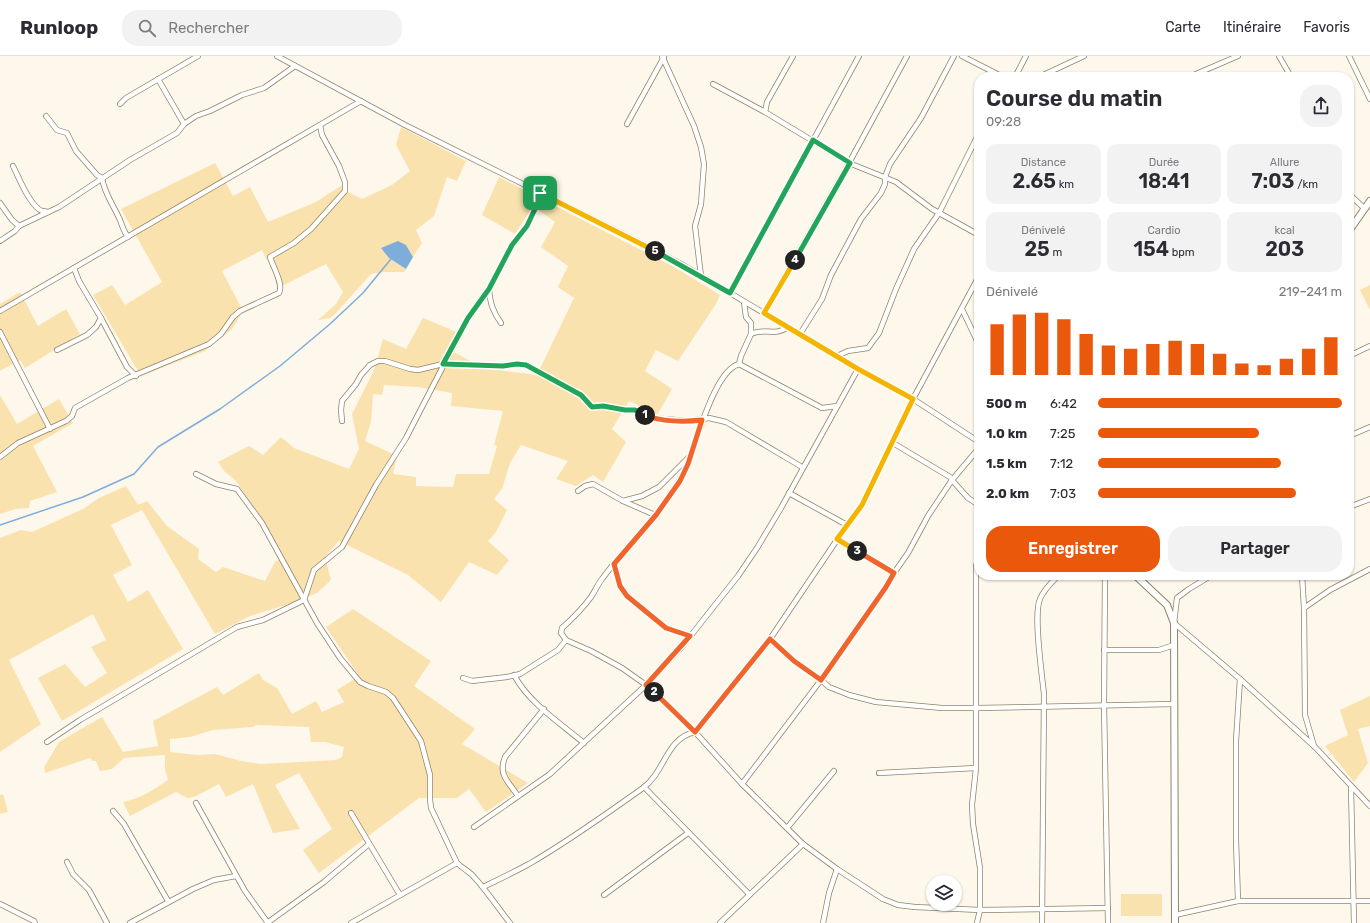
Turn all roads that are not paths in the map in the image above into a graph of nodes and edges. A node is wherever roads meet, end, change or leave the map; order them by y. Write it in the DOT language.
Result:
graph roads {
  1 [pos="198,56"];
  2 [pos="277,56"];
  3 [pos="793,56"];
  4 [pos="859,56"];
  5 [pos="907,56"];
  6 [pos="954,56"];
  7 [pos="962,56"];
  8 [pos="1026,56"];
  9 [pos="1084,56"];
  10 [pos="1238,56"];
  11 [pos="1279,56"];
  12 [pos="1349,56"];
  13 [pos="663,57"];
  14 [pos="295,66"];
  15 [pos="993,72"];
  16 [pos="1018,72"];
  17 [pos="1049,72"];
  18 [pos="1201,72"];
  19 [pos="1288,72"];
  20 [pos="158,79"];
  21 [pos="713,84"];
  22 [pos="1370,99"];
  23 [pos="361,101"];
  24 [pos="120,104"];
  25 [pos="765,112"];
  26 [pos="46,116"];
  27 [pos="184,124"];
  28 [pos="627,124"];
  29 [pos="320,125"];
  30 [pos="813,140"];
  31 [pos="974,143"];
  32 [pos="850,163"];
  33 [pos="13,166"];
  34 [pos="885,177"];
  35 [pos="102,178"];
  36 [pos="540,193"];
  37 [pos="1354,199"];
  38 [pos="1370,201"];
  39 [pos="0,203"];
  40 [pos="1365,209"];
  41 [pos="50,212"];
  42 [pos="939,213"];
  43 [pos="1354,223"];
  44 [pos="19,226"];
  45 [pos="974,232"];
  46 [pos="128,237"];
  47 [pos="0,241"];
  48 [pos="74,268"];
  49 [pos="702,276"];
  50 [pos="974,286"];
  51 [pos="489,289"];
  52 [pos="730,293"];
  53 [pos="744,302"];
  54 [pos="962,309"];
  55 [pos="0,311"];
  56 [pos="764,313"];
  57 [pos="101,318"];
  58 [pos="501,323"];
  59 [pos="788,327"];
  60 [pos="0,332"];
  61 [pos="751,334"];
  62 [pos="800,334"];
  63 [pos="974,334"];
  64 [pos="1370,346"];
  65 [pos="57,350"];
  66 [pos="1354,354"];
  67 [pos="837,356"];
  68 [pos="443,364"];
  69 [pos="739,364"];
  70 [pos="858,369"];
  71 [pos="136,376"];
  72 [pos="913,399"];
  73 [pos="837,406"];
  74 [pos="702,420"];
  75 [pos="342,421"];
  76 [pos="1370,427"];
  77 [pos="50,428"];
  78 [pos="1354,434"];
  79 [pos="974,439"];
  80 [pos="893,443"];
  81 [pos="974,454"];
  82 [pos="690,456"];
  83 [pos="0,457"];
  84 [pos="802,467"];
  85 [pos="196,474"];
  86 [pos="952,480"];
  87 [pos="578,491"];
  88 [pos="789,492"];
  89 [pos="1370,499"];
  90 [pos="623,501"];
  91 [pos="974,502"];
  92 [pos="1354,505"];
  93 [pos="656,515"];
  94 [pos="847,525"];
  95 [pos="837,539"];
  96 [pos="614,564"];
  97 [pos="1370,569"];
  98 [pos="894,573"];
  99 [pos="1354,577"];
  100 [pos="976,580"];
  101 [pos="1054,580"];
  102 [pos="1105,580"];
  103 [pos="1140,580"];
  104 [pos="1204,580"];
  105 [pos="1302,580"];
  106 [pos="1349,580"];
  107 [pos="304,600"];
  108 [pos="1304,608"];
  109 [pos="1174,622"];
  110 [pos="690,636"];
  111 [pos="770,639"];
  112 [pos="566,640"];
  113 [pos="1174,645"];
  114 [pos="1104,650"];
  115 [pos="514,675"];
  116 [pos="463,678"];
  117 [pos="1240,679"];
  118 [pos="821,680"];
  119 [pos="646,685"];
  120 [pos="1174,704"];
  121 [pos="1104,705"];
  122 [pos="1044,706"];
  123 [pos="976,708"];
  124 [pos="544,710"];
  125 [pos="695,732"];
  126 [pos="47,742"];
  127 [pos="584,743"];
  128 [pos="1315,747"];
  129 [pos="976,768"];
  130 [pos="834,770"];
  131 [pos="879,773"];
  132 [pos="742,784"];
  133 [pos="644,787"];
  134 [pos="1351,788"];
  135 [pos="518,796"];
  136 [pos="196,803"];
  137 [pos="1370,806"];
  138 [pos="113,811"];
  139 [pos="351,813"];
  140 [pos="474,827"];
  141 [pos="787,828"];
  142 [pos="688,833"];
  143 [pos="369,844"];
  144 [pos="803,844"];
  145 [pos="67,862"];
  146 [pos="457,862"];
  147 [pos="837,869"];
  148 [pos="236,876"];
  149 [pos="483,887"];
  150 [pos="749,894"];
  151 [pos="400,895"];
  152 [pos="604,895"];
  153 [pos="1353,900"];
  154 [pos="168,901"];
  155 [pos="1370,901"];
  156 [pos="1238,902"];
  157 [pos="0,904"];
  158 [pos="1108,908"];
  159 [pos="1042,909"];
  160 [pos="980,910"];
  161 [pos="1175,915"];
  162 [pos="824,922"];
  163 [pos="35,923"];
  164 [pos="107,923"];
  165 [pos="130,923"];
  166 [pos="267,923"];
  167 [pos="350,923"];
  168 [pos="510,923"];
  169 [pos="720,923"];
  170 [pos="977,923"];
  171 [pos="1042,923"];
  172 [pos="1108,923"];
  173 [pos="1175,923"];
  174 [pos="1354,923"];
  1 -- 20 [label="street"];
  2 -- 14 [label="street"];
  3 -- 25 [label="street"];
  4 -- 30 [label="street"];
  5 -- 32 [label="street"];
  6 -- 34 [label="street"];
  7 -- 15 [label="street"];
  8 -- 16 [label="street"];
  9 -- 17 [label="street"];
  10 -- 18 [label="street"];
  11 -- 19 [label="street"];
  12 -- 22 [label="street"];
  13 -- 28 [label="street"];
  13 -- 49 [label="street"];
  14 -- 23 [label="street"];
  14 -- 27 [label="street"];
  20 -- 24 [label="street"];
  20 -- 27 [label="street"];
  21 -- 25 [label="street"];
  23 -- 29 [label="street"];
  23 -- 36 [label="street"];
  25 -- 30 [label="street"];
  26 -- 35 [label="street"];
  27 -- 35 [label="street"];
  29 -- 46 [label="street"];
  29 -- 71 [label="street"];
  30 -- 32 [label="street"];
  30 -- 52 [label="street"];
  31 -- 42 [label="street"];
  32 -- 34 [label="street"];
  32 -- 56 [label="street"];
  33 -- 41 [label="street"];
  34 -- 42 [label="street"];
  34 -- 62 [label="street"];
  35 -- 41 [label="street"];
  35 -- 46 [label="street"];
  36 -- 49 [label="street"];
  36 -- 51 [label="street"];
  37 -- 40 [label="street"];
  38 -- 40 [label="street"];
  39 -- 44 [label="street"];
  40 -- 43 [label="street"];
  41 -- 44 [label="street"];
  42 -- 45 [label="street"];
  42 -- 67 [label="street"];
  44 -- 47 [label="street"];
  46 -- 48 [label="street"];
  48 -- 55 [label="street"];
  48 -- 57 [label="street"];
  49 -- 52 [label="street"];
  50 -- 54 [label="street"];
  51 -- 58 [label="street"];
  51 -- 68 [label="street"];
  52 -- 53 [label="street"];
  53 -- 56 [label="street"];
  53 -- 61 [label="street"];
  54 -- 63 [label="street"];
  54 -- 72 [label="street"];
  56 -- 59 [label="street"];
  57 -- 65 [label="street"];
  57 -- 71 [label="street"];
  59 -- 61 [label="street"];
  59 -- 62 [label="street"];
  60 -- 77 [label="street"];
  61 -- 69 [label="street"];
  62 -- 67 [label="street"];
  64 -- 66 [label="street"];
  67 -- 70 [label="street"];
  68 -- 74 [label="street"];
  68 -- 75 [label="street"];
  68 -- 107 [label="street"];
  69 -- 73 [label="street"];
  69 -- 74 [label="street"];
  70 -- 72 [label="street"];
  70 -- 73 [label="street"];
  71 -- 77 [label="street"];
  72 -- 79 [label="street"];
  72 -- 80 [label="street"];
  73 -- 84 [label="street"];
  74 -- 82 [label="street"];
  74 -- 84 [label="street"];
  76 -- 78 [label="street"];
  77 -- 83 [label="street"];
  80 -- 86 [label="street"];
  80 -- 94 [label="street"];
  81 -- 86 [label="street"];
  82 -- 90 [label="street"];
  82 -- 93 [label="street"];
  84 -- 88 [label="street"];
  85 -- 107 [label="street"];
  86 -- 91 [label="street"];
  86 -- 98 [label="street"];
  87 -- 90 [label="street"];
  88 -- 94 [label="street"];
  88 -- 110 [label="street"];
  89 -- 92 [label="street"];
  90 -- 93 [label="street"];
  93 -- 96 [label="street"];
  94 -- 95 [label="street"];
  95 -- 98 [label="street"];
  95 -- 111 [label="street"];
  96 -- 110 [label="street"];
  96 -- 112 [label="street"];
  97 -- 99 [label="street"];
  98 -- 118 [label="street"];
  100 -- 123 [label="street"];
  101 -- 122 [label="street"];
  102 -- 114 [label="street"];
  103 -- 109 [label="street"];
  104 -- 109 [label="street"];
  105 -- 108 [label="street"];
  106 -- 108 [label="street"];
  107 -- 126 [label="street"];
  107 -- 146 [label="street"];
  108 -- 128 [label="street"];
  109 -- 113 [label="street"];
  109 -- 117 [label="street"];
  110 -- 119 [label="street"];
  111 -- 118 [label="street"];
  111 -- 125 [label="street"];
  112 -- 115 [label="street"];
  112 -- 119 [label="street"];
  113 -- 114 [label="street"];
  113 -- 120 [label="street"];
  114 -- 121 [label="street"];
  115 -- 116 [label="street"];
  115 -- 124 [label="street"];
  117 -- 128 [label="street"];
  117 -- 156 [label="street"];
  118 -- 123 [label="street"];
  118 -- 132 [label="street"];
  119 -- 125 [label="street"];
  119 -- 127 [label="street"];
  120 -- 121 [label="street"];
  120 -- 161 [label="street"];
  121 -- 122 [label="street"];
  121 -- 158 [label="street"];
  122 -- 123 [label="street"];
  122 -- 159 [label="street"];
  123 -- 129 [label="street"];
  124 -- 127 [label="street"];
  124 -- 135 [label="street"];
  125 -- 132 [label="street"];
  125 -- 133 [label="street"];
  127 -- 135 [label="street"];
  128 -- 134 [label="street"];
  129 -- 131 [label="street"];
  129 -- 160 [label="street"];
  130 -- 141 [label="street"];
  132 -- 141 [label="street"];
  133 -- 142 [label="street"];
  133 -- 149 [label="street"];
  134 -- 137 [label="street"];
  134 -- 153 [label="street"];
  135 -- 140 [label="street"];
  136 -- 148 [label="street"];
  138 -- 154 [label="street"];
  139 -- 143 [label="street"];
  141 -- 144 [label="street"];
  142 -- 150 [label="street"];
  142 -- 152 [label="street"];
  143 -- 151 [label="street"];
  143 -- 166 [label="street"];
  144 -- 147 [label="street"];
  144 -- 150 [label="street"];
  145 -- 164 [label="street"];
  146 -- 149 [label="street"];
  146 -- 151 [label="street"];
  147 -- 160 [label="street"];
  147 -- 162 [label="street"];
  148 -- 154 [label="street"];
  148 -- 166 [label="street"];
  149 -- 168 [label="street"];
  150 -- 169 [label="street"];
  151 -- 167 [label="street"];
  153 -- 155 [label="street"];
  153 -- 156 [label="street"];
  153 -- 174 [label="street"];
  154 -- 165 [label="street"];
  156 -- 161 [label="street"];
  157 -- 163 [label="street"];
  158 -- 159 [label="street"];
  158 -- 172 [label="street"];
  159 -- 160 [label="street"];
  159 -- 171 [label="street"];
  160 -- 170 [label="street"];
  161 -- 173 [label="street"];
}
